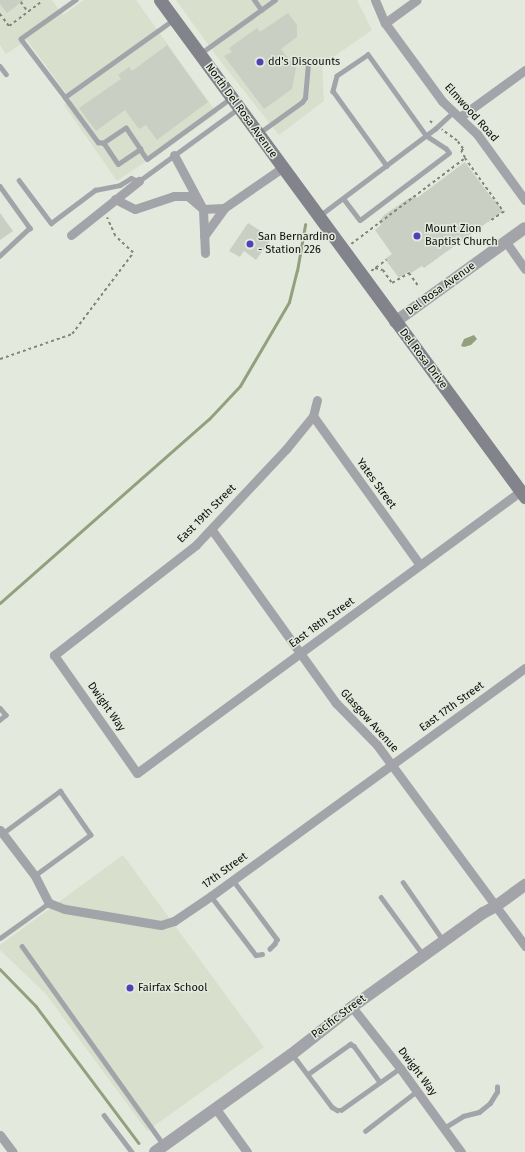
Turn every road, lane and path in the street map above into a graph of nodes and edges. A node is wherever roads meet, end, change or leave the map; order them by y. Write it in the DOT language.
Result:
graph roads {
  1 [pos="76,0"];
  2 [pos="160,0"];
  3 [pos="254,0"];
  4 [pos="275,0"];
  5 [pos="375,0"];
  6 [pos="418,0"];
  7 [pos="21,2"];
  8 [pos="40,3"];
  9 [pos="261,10"];
  10 [pos="28,12"];
  11 [pos="0,14"];
  12 [pos="174,20"];
  13 [pos="385,23"];
  14 [pos="199,54"];
  15 [pos="308,64"];
  16 [pos="0,66"];
  17 [pos="525,70"];
  18 [pos="6,74"];
  19 [pos="65,97"];
  20 [pos="235,103"];
  21 [pos="457,115"];
  22 [pos="257,134"];
  23 [pos="426,136"];
  24 [pos="104,143"];
  25 [pos="140,149"];
  26 [pos="174,155"];
  27 [pos="465,158"];
  28 [pos="387,166"];
  29 [pos="282,168"];
  30 [pos="19,180"];
  31 [pos="139,181"];
  32 [pos="0,186"];
  33 [pos="115,199"];
  34 [pos="344,199"];
  35 [pos="525,200"];
  36 [pos="224,208"];
  37 [pos="103,209"];
  38 [pos="204,209"];
  39 [pos="320,220"];
  40 [pos="489,222"];
  41 [pos="525,228"];
  42 [pos="71,235"];
  43 [pos="204,236"];
  44 [pos="506,242"];
  45 [pos="205,253"];
  46 [pos="0,256"];
  47 [pos="386,260"];
  48 [pos="375,268"];
  49 [pos="525,269"];
  50 [pos="371,271"];
  51 [pos="419,287"];
  52 [pos="396,322"];
  53 [pos="0,359"];
  54 [pos="317,400"];
  55 [pos="313,416"];
  56 [pos="523,494"];
  57 [pos="212,530"];
  58 [pos="420,566"];
  59 [pos="54,654"];
  60 [pos="300,654"];
  61 [pos="525,668"];
  62 [pos="0,708"];
  63 [pos="0,720"];
  64 [pos="393,765"];
  65 [pos="138,773"];
  66 [pos="1,831"];
  67 [pos="35,876"];
  68 [pos="233,880"];
  69 [pos="403,882"];
  70 [pos="525,885"];
  71 [pos="211,896"];
  72 [pos="381,897"];
  73 [pos="49,903"];
  74 [pos="496,906"];
  75 [pos="0,938"];
  76 [pos="444,941"];
  77 [pos="22,946"];
  78 [pos="525,946"];
  79 [pos="270,949"];
  80 [pos="262,954"];
  81 [pos="424,956"];
  82 [pos="352,1007"];
  83 [pos="292,1054"];
  84 [pos="400,1068"];
  85 [pos="308,1074"];
  86 [pos="380,1082"];
  87 [pos="496,1087"];
  88 [pos="417,1091"];
  89 [pos="216,1109"];
  90 [pos="104,1115"];
  91 [pos="444,1128"];
  92 [pos="365,1131"];
  93 [pos="0,1135"];
  94 [pos="159,1149"];
  95 [pos="12,1152"];
  96 [pos="132,1152"];
  97 [pos="248,1152"];
  98 [pos="461,1152"];
  1 -- 19 [label="lane"];
  2 -- 12 [label="main road, North Del Rosa Avenue"];
  3 -- 9 [label="lane"];
  4 -- 9 [label="lane"];
  5 -- 13 [label="street, Elmwood Road"];
  6 -- 13 [label="street"];
  7 -- 10 [label="path"];
  8 -- 10 [label="path"];
  9 -- 14 [label="lane"];
  10 -- 11 [label="path"];
  12 -- 14 [label="main road, North Del Rosa Avenue"];
  12 -- 19 [label="lane"];
  13 -- 21 [label="street, Elmwood Road"];
  14 -- 20 [label="main road, North Del Rosa Avenue"];
  15 -- 22 [label="lane"];
  16 -- 18 [label="lane"];
  17 -- 21 [label="street"];
  19 -- 24 [label="lane"];
  20 -- 22 [label="main road, North Del Rosa Avenue"];
  20 -- 25 [label="lane"];
  20 -- 26 [label="lane"];
  21 -- 23 [label="lane"];
  21 -- 35 [label="street, Elmwood Road"];
  22 -- 29 [label="main road, North Del Rosa Avenue"];
  23 -- 28 [label="lane"];
  23 -- 28 [label="lane"];
  23 -- 34 [label="lane"];
  24 -- 25 [label="lane"];
  24 -- 25 [label="lane"];
  26 -- 31 [label="lane"];
  26 -- 38 [label="street"];
  27 -- 40 [label="path"];
  28 -- 34 [label="lane"];
  29 -- 36 [label="street"];
  29 -- 39 [label="main road, North Del Rosa Avenue"];
  30 -- 31 [label="lane"];
  31 -- 33 [label="street"];
  32 -- 46 [label="lane"];
  33 -- 37 [label="street"];
  33 -- 38 [label="street"];
  34 -- 39 [label="lane"];
  36 -- 38 [label="street"];
  36 -- 43 [label="street"];
  37 -- 42 [label="street"];
  37 -- 53 [label="path"];
  38 -- 43 [label="street"];
  39 -- 52 [label="main road, Del Rosa Drive"];
  41 -- 44 [label="street, Del Rosa Avenue"];
  43 -- 45 [label="street"];
  44 -- 49 [label="street"];
  44 -- 52 [label="street, Del Rosa Avenue"];
  47 -- 48 [label="path"];
  48 -- 50 [label="path"];
  48 -- 51 [label="path"];
  52 -- 56 [label="main road, Del Rosa Drive"];
  54 -- 55 [label="street, East 19th Street"];
  55 -- 57 [label="street, East 19th Street"];
  55 -- 58 [label="street, Yates Street"];
  56 -- 58 [label="street, East 18th Street"];
  57 -- 59 [label="street, East 19th Street"];
  57 -- 60 [label="street, Glasgow Avenue"];
  58 -- 60 [label="street, East 18th Street"];
  59 -- 65 [label="street, Dwight Way"];
  60 -- 64 [label="street, Glasgow Avenue"];
  60 -- 65 [label="street, East 18th Street"];
  61 -- 64 [label="street, East 17th Street"];
  62 -- 63 [label="lane"];
  64 -- 68 [label="street, 17th Street"];
  64 -- 74 [label="street, Glasgow Avenue"];
  66 -- 67 [label="street"];
  66 -- 67 [label="lane"];
  67 -- 73 [label="street"];
  68 -- 71 [label="street, 17th Street"];
  68 -- 79 [label="lane"];
  69 -- 76 [label="lane"];
  70 -- 74 [label="street, Pacific Street"];
  71 -- 73 [label="street, 17th Street"];
  71 -- 80 [label="lane"];
  72 -- 81 [label="lane"];
  73 -- 75 [label="lane"];
  74 -- 76 [label="street, Pacific Street"];
  74 -- 78 [label="street, Glasgow Avenue"];
  76 -- 81 [label="street, Pacific Street"];
  77 -- 94 [label="lane"];
  81 -- 82 [label="street, Pacific Street"];
  82 -- 83 [label="street, Pacific Street"];
  82 -- 84 [label="street, Dwight Way"];
  83 -- 85 [label="lane"];
  83 -- 89 [label="street, Pacific Street"];
  84 -- 86 [label="lane"];
  84 -- 88 [label="street, Dwight Way"];
  85 -- 86 [label="lane"];
  85 -- 86 [label="lane"];
  87 -- 91 [label="lane"];
  88 -- 91 [label="street, Dwight Way"];
  88 -- 92 [label="lane"];
  89 -- 94 [label="street, Pacific Street"];
  89 -- 97 [label="street"];
  90 -- 96 [label="lane"];
  91 -- 98 [label="street, Dwight Way"];
  93 -- 95 [label="street"];
}
